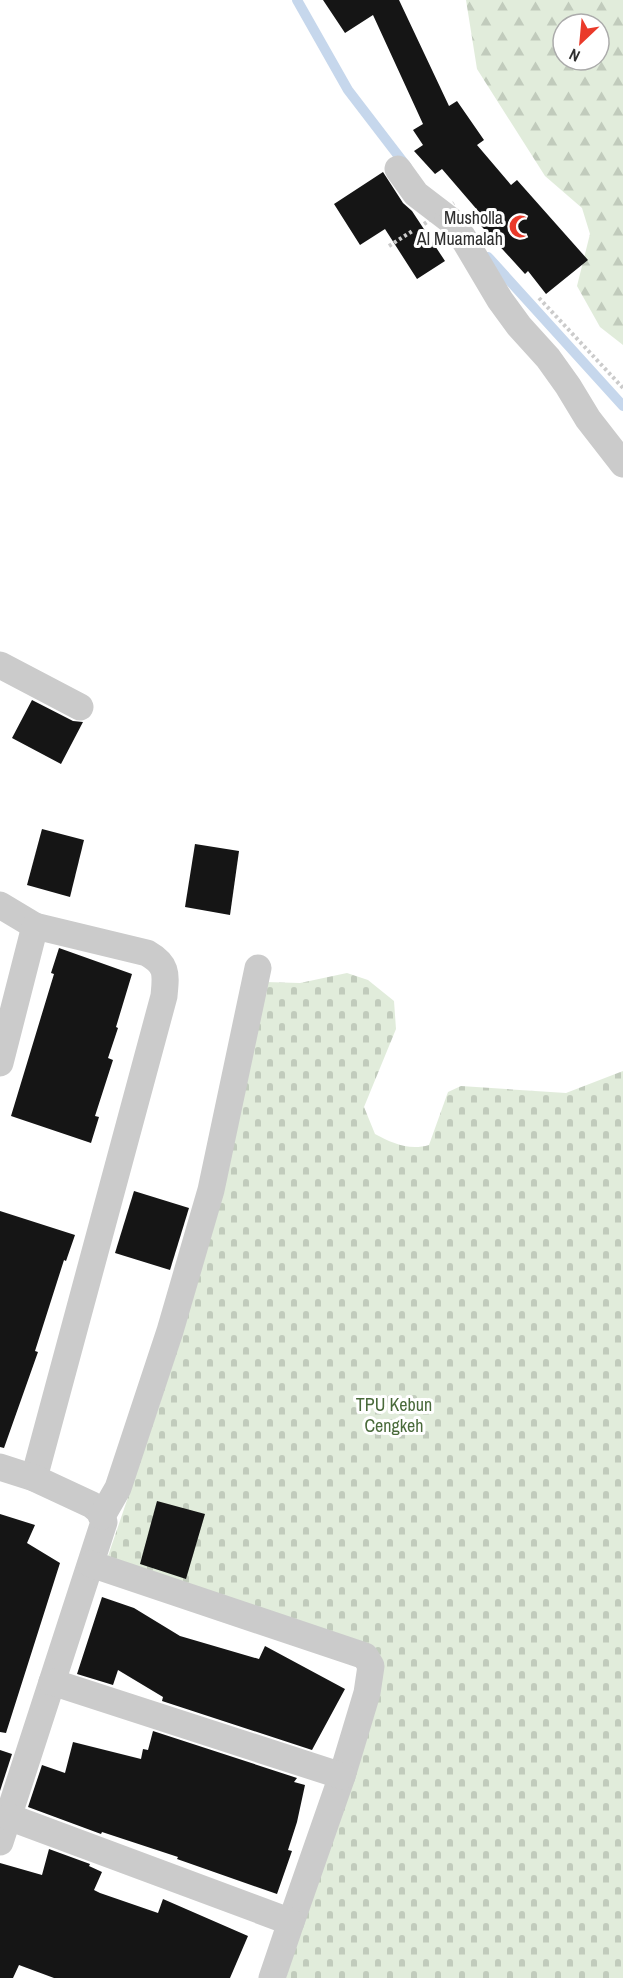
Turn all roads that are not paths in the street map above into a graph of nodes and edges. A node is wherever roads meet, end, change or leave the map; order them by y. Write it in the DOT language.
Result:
graph roads {
  1 [pos="398,170"];
  2 [pos="623,464"];
  3 [pos="0,665"];
  4 [pos="81,707"];
  5 [pos="0,905"];
  6 [pos="35,926"];
  7 [pos="258,968"];
  8 [pos="0,1064"];
  9 [pos="0,1467"];
  10 [pos="34,1478"];
  11 [pos="102,1516"];
  12 [pos="91,1564"];
  13 [pos="52,1682"];
  14 [pos="342,1776"];
  15 [pos="9,1817"];
  16 [pos="0,1842"];
  17 [pos="291,1922"];
  18 [pos="272,1978"];
  1 -- 2 [label="street"];
  3 -- 4 [label="street"];
  5 -- 6 [label="street"];
  6 -- 8 [label="street"];
  6 -- 10 [label="street"];
  7 -- 11 [label="street"];
  9 -- 10 [label="street"];
  10 -- 11 [label="street"];
  11 -- 12 [label="street"];
  12 -- 13 [label="street"];
  12 -- 14 [label="street"];
  13 -- 14 [label="street"];
  13 -- 15 [label="street"];
  14 -- 17 [label="street"];
  15 -- 16 [label="street"];
  15 -- 17 [label="street"];
  17 -- 18 [label="street"];
}
